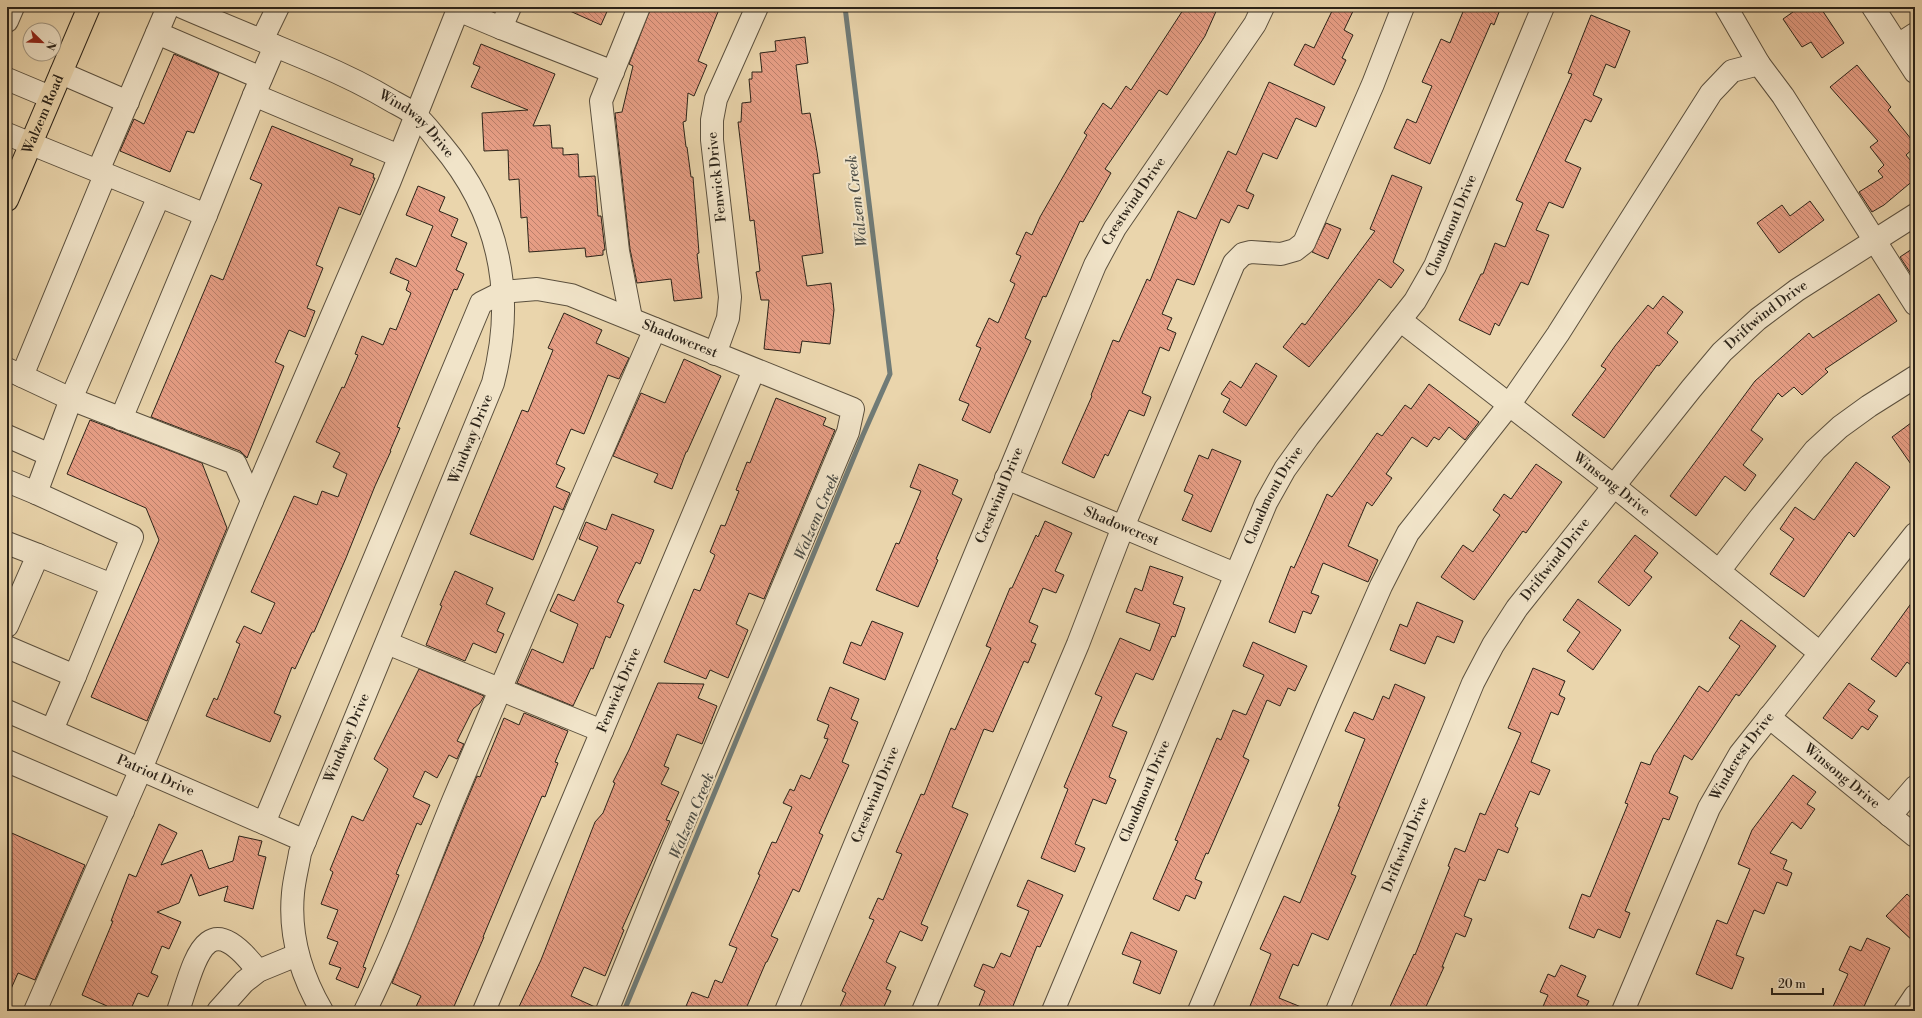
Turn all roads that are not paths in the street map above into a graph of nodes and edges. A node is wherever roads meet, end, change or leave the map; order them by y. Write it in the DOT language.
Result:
graph roads {
  1 [pos="13,7"];
  2 [pos="89,7"];
  3 [pos="168,7"];
  4 [pos="182,7"];
  5 [pos="278,7"];
  6 [pos="510,7"];
  7 [pos="639,7"];
  8 [pos="757,7"];
  9 [pos="1263,7"];
  10 [pos="1403,7"];
  11 [pos="1543,7"];
  12 [pos="1726,7"];
  13 [pos="1873,7"];
  14 [pos="458,9"];
  15 [pos="7,21"];
  16 [pos="501,28"];
  17 [pos="157,33"];
  18 [pos="1906,40"];
  19 [pos="268,43"];
  20 [pos="1759,64"];
  21 [pos="613,72"];
  22 [pos="1915,72"];
  23 [pos="60,73"];
  24 [pos="7,79"];
  25 [pos="257,86"];
  26 [pos="50,97"];
  27 [pos="128,102"];
  28 [pos="415,115"];
  29 [pos="7,134"];
  30 [pos="31,144"];
  31 [pos="399,156"];
  32 [pos="102,173"];
  33 [pos="159,196"];
  34 [pos="7,200"];
  35 [pos="206,215"];
  36 [pos="1915,215"];
  37 [pos="1874,241"];
  38 [pos="503,292"];
  39 [pos="1915,304"];
  40 [pos="631,318"];
  41 [pos="1400,320"];
  42 [pos="655,328"];
  43 [pos="715,354"];
  44 [pos="754,370"];
  45 [pos="14,373"];
  46 [pos="1915,377"];
  47 [pos="72,399"];
  48 [pos="1509,405"];
  49 [pos="120,418"];
  50 [pos="7,436"];
  51 [pos="50,455"];
  52 [pos="1006,478"];
  53 [pos="7,481"];
  54 [pos="1614,486"];
  55 [pos="36,493"];
  56 [pos="252,501"];
  57 [pos="1123,527"];
  58 [pos="1915,534"];
  59 [pos="7,542"];
  60 [pos="38,555"];
  61 [pos="1719,571"];
  62 [pos="1235,574"];
  63 [pos="112,585"];
  64 [pos="7,626"];
  65 [pos="387,643"];
  66 [pos="7,648"];
  67 [pos="1820,653"];
  68 [pos="75,676"];
  69 [pos="500,689"];
  70 [pos="7,711"];
  71 [pos="1769,717"];
  72 [pos="52,730"];
  73 [pos="602,731"];
  74 [pos="7,761"];
  75 [pos="141,769"];
  76 [pos="1915,787"];
  77 [pos="123,811"];
  78 [pos="1890,816"];
  79 [pos="264,823"];
  80 [pos="1915,836"];
  81 [pos="305,841"];
  82 [pos="297,955"];
  83 [pos="258,971"];
  84 [pos="1915,996"];
  85 [pos="35,1011"];
  86 [pos="178,1011"];
  87 [pos="218,1011"];
  88 [pos="322,1011"];
  89 [pos="366,1011"];
  90 [pos="484,1011"];
  91 [pos="607,1011"];
  92 [pos="786,1011"];
  93 [pos="923,1011"];
  94 [pos="1053,1011"];
  95 [pos="1198,1011"];
  96 [pos="1337,1011"];
  97 [pos="1623,1011"];
  98 [pos="1905,1011"];
  1 -- 15 [label="street"];
  2 -- 23 [label="main road, Walzem Road"];
  3 -- 17 [label="street"];
  4 -- 19 [label="street, Windway Drive"];
  5 -- 19 [label="street"];
  6 -- 16 [label="street"];
  7 -- 21 [label="street"];
  8 -- 43 [label="street, Fenwick Drive"];
  9 -- 52 [label="street, Crestwind Drive"];
  10 -- 57 [label="street"];
  11 -- 41 [label="street, Cloudmont Drive"];
  12 -- 20 [label="street"];
  13 -- 18 [label="street"];
  14 -- 16 [label="street"];
  14 -- 28 [label="street"];
  16 -- 21 [label="street"];
  17 -- 25 [label="street"];
  17 -- 27 [label="street"];
  18 -- 22 [label="street"];
  19 -- 25 [label="street"];
  19 -- 28 [label="street, Windway Drive"];
  20 -- 37 [label="street"];
  20 -- 48 [label="street"];
  21 -- 40 [label="street"];
  23 -- 26 [label="main road, Walzem Road"];
  23 -- 27 [label="street"];
  24 -- 26 [label="street"];
  25 -- 31 [label="street"];
  25 -- 35 [label="street"];
  26 -- 30 [label="main road, Walzem Road"];
  27 -- 32 [label="street"];
  28 -- 31 [label="street"];
  28 -- 38 [label="street, Windway Drive"];
  29 -- 30 [label="street"];
  30 -- 32 [label="street"];
  30 -- 34 [label="main road, Walzem Road"];
  31 -- 56 [label="street"];
  32 -- 33 [label="street"];
  32 -- 45 [label="street"];
  33 -- 35 [label="street"];
  33 -- 47 [label="street"];
  35 -- 49 [label="street"];
  36 -- 37 [label="street, Driftwind Drive"];
  37 -- 39 [label="street"];
  37 -- 54 [label="street, Driftwind Drive"];
  38 -- 40 [label="street, Shadowcrest"];
  38 -- 65 [label="street, Windway Drive"];
  38 -- 79 [label="street, Shadowcrest"];
  40 -- 42 [label="street, Shadowcrest"];
  41 -- 48 [label="street, Winsong Drive"];
  41 -- 62 [label="street, Cloudmont Drive"];
  42 -- 43 [label="street, Shadowcrest"];
  42 -- 69 [label="street"];
  43 -- 44 [label="street, Shadowcrest"];
  44 -- 73 [label="street, Fenwick Drive"];
  44 -- 91 [label="street, Shadowcrest"];
  45 -- 47 [label="street"];
  46 -- 61 [label="street"];
  47 -- 49 [label="street"];
  47 -- 51 [label="street"];
  48 -- 54 [label="street, Winsong Drive"];
  48 -- 95 [label="street"];
  49 -- 56 [label="street"];
  50 -- 51 [label="street"];
  51 -- 55 [label="street"];
  52 -- 57 [label="street, Shadowcrest"];
  52 -- 92 [label="street, Crestwind Drive"];
  53 -- 55 [label="street"];
  54 -- 61 [label="street, Winsong Drive"];
  54 -- 96 [label="street, Driftwind Drive"];
  55 -- 63 [label="street"];
  56 -- 75 [label="street"];
  57 -- 62 [label="street, Shadowcrest"];
  57 -- 93 [label="street"];
  58 -- 67 [label="street, Windcrest Drive"];
  59 -- 60 [label="street"];
  60 -- 63 [label="street"];
  60 -- 64 [label="street"];
  61 -- 67 [label="street, Winsong Drive"];
  62 -- 94 [label="street, Cloudmont Drive"];
  63 -- 68 [label="street"];
  65 -- 69 [label="street"];
  65 -- 81 [label="street, Windway Drive"];
  66 -- 68 [label="street"];
  67 -- 71 [label="street, Windcrest Drive"];
  68 -- 72 [label="street"];
  69 -- 73 [label="street"];
  69 -- 89 [label="street"];
  70 -- 72 [label="street, Patriot Drive"];
  71 -- 78 [label="street, Winsong Drive"];
  71 -- 97 [label="street, Windcrest Drive"];
  72 -- 75 [label="street, Patriot Drive"];
  73 -- 90 [label="street, Fenwick Drive"];
  74 -- 77 [label="street"];
  75 -- 77 [label="street"];
  75 -- 79 [label="street, Patriot Drive"];
  76 -- 78 [label="street"];
  77 -- 85 [label="street"];
  78 -- 80 [label="street, Winsong Drive"];
  79 -- 81 [label="street, Patriot Drive"];
  81 -- 82 [label="street, Windway Drive"];
  82 -- 83 [label="street"];
  82 -- 88 [label="street, Windway Drive"];
  83 -- 86 [label="street"];
  83 -- 87 [label="street"];
  84 -- 98 [label="street"];
}
